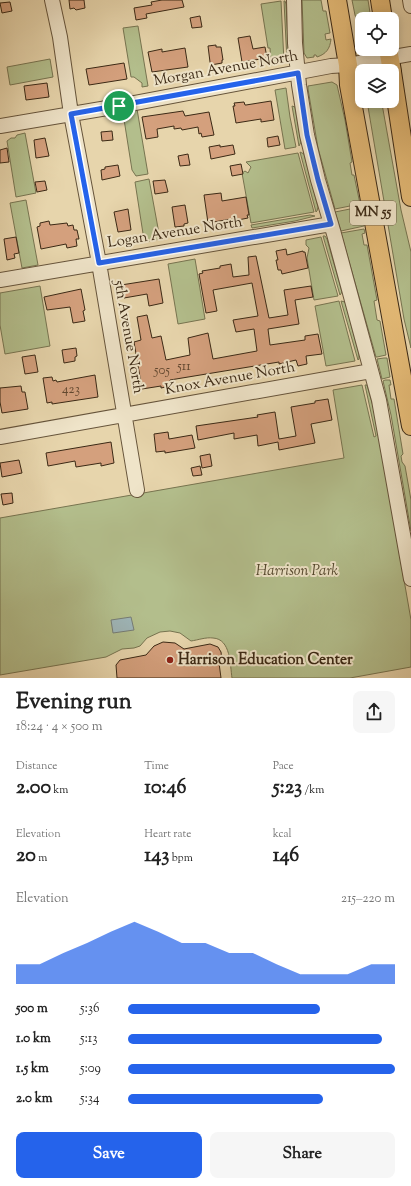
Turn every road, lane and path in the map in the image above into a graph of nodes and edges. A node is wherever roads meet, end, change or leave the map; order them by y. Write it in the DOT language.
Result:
graph roads {
  1 [pos="52,0"];
  2 [pos="294,0"];
  3 [pos="337,0"];
  4 [pos="380,0"];
  5 [pos="410,0"];
  6 [pos="411,6"];
  7 [pos="382,12"];
  8 [pos="411,54"];
  9 [pos="390,62"];
  10 [pos="348,65"];
  11 [pos="298,73"];
  12 [pos="71,114"];
  13 [pos="0,126"];
  14 [pos="411,197"];
  15 [pos="331,224"];
  16 [pos="99,263"];
  17 [pos="0,280"];
  18 [pos="371,372"];
  19 [pos="124,415"];
  20 [pos="411,426"];
  21 [pos="0,437"];
  22 [pos="137,490"];
  23 [pos="411,579"];
  1 -- 12 [label="street, 5th Avenue North"];
  2 -- 11 [label="street"];
  3 -- 10 [label="main road, MN 55"];
  4 -- 7 [label="main road"];
  5 -- 6 [label="street"];
  8 -- 9 [label="street, Morgan Avenue North"];
  9 -- 10 [label="street, Morgan Avenue North"];
  9 -- 14 [label="main road, MN 55"];
  10 -- 11 [label="street, Morgan Avenue North"];
  10 -- 20 [label="main road, MN 55"];
  11 -- 12 [label="street, Morgan Avenue North"];
  11 -- 15 [label="street"];
  12 -- 13 [label="street, Morgan Avenue North"];
  12 -- 16 [label="street, 5th Avenue North"];
  15 -- 16 [label="street, Logan Avenue North"];
  15 -- 18 [label="street"];
  16 -- 17 [label="street, Logan Avenue North"];
  16 -- 19 [label="street, 5th Avenue North"];
  18 -- 19 [label="street, Knox Avenue North"];
  18 -- 23 [label="street"];
  19 -- 21 [label="street, Knox Avenue North"];
  19 -- 22 [label="street, 5th Avenue North"];
}
